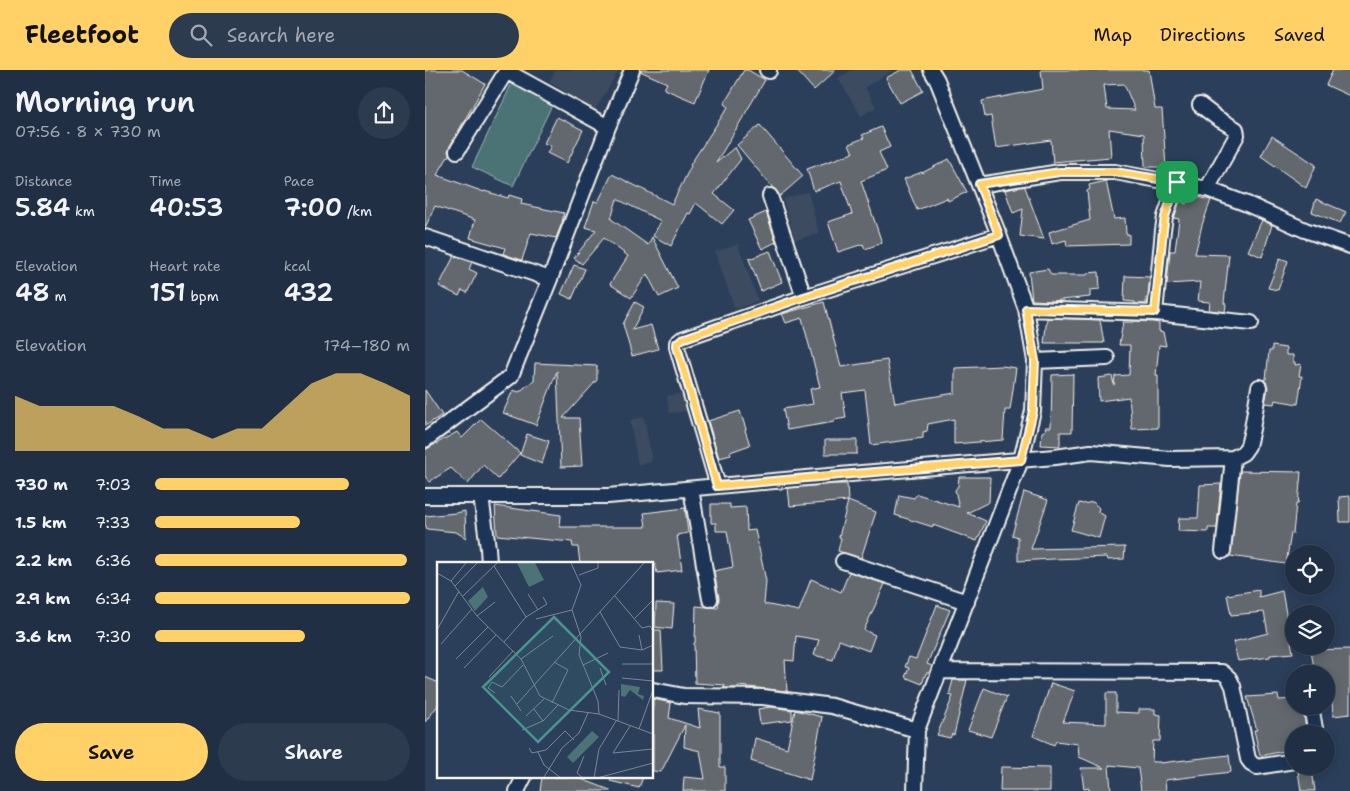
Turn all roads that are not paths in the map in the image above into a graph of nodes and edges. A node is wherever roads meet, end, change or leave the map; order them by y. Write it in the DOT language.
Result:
graph roads {
  1 [pos="507,70"];
  2 [pos="632,70"];
  3 [pos="931,70"];
  4 [pos="1200,105"];
  5 [pos="608,127"];
  6 [pos="457,151"];
  7 [pos="1177,182"];
  8 [pos="979,184"];
  9 [pos="1207,189"];
  10 [pos="770,196"];
  11 [pos="999,235"];
  12 [pos="425,236"];
  13 [pos="1350,246"];
  14 [pos="550,279"];
  15 [pos="804,297"];
  16 [pos="1026,309"];
  17 [pos="1155,312"];
  18 [pos="1251,323"];
  19 [pos="1107,358"];
  20 [pos="1035,361"];
  21 [pos="1259,387"];
  22 [pos="425,440"];
  23 [pos="1233,458"];
  24 [pos="1021,460"];
  25 [pos="717,486"];
  26 [pos="691,489"];
  27 [pos="425,496"];
  28 [pos="481,496"];
  29 [pos="1223,551"];
  30 [pos="489,562"];
  31 [pos="843,562"];
  32 [pos="711,600"];
  33 [pos="967,602"];
  34 [pos="940,671"];
  35 [pos="654,690"];
  36 [pos="917,730"];
  37 [pos="1285,762"];
  38 [pos="524,778"];
  39 [pos="517,791"];
  40 [pos="915,791"];
  1 -- 5 [label="street"];
  1 -- 6 [label="street"];
  2 -- 5 [label="street"];
  3 -- 8 [label="street"];
  4 -- 9 [label="street"];
  5 -- 14 [label="street"];
  7 -- 8 [label="street"];
  7 -- 9 [label="street"];
  7 -- 17 [label="street"];
  8 -- 11 [label="street"];
  9 -- 13 [label="street"];
  10 -- 15 [label="street"];
  11 -- 15 [label="street"];
  11 -- 16 [label="street"];
  12 -- 14 [label="street"];
  14 -- 22 [label="street"];
  15 -- 25 [label="street"];
  16 -- 17 [label="street"];
  16 -- 20 [label="street"];
  17 -- 18 [label="street"];
  19 -- 20 [label="street"];
  20 -- 24 [label="street"];
  21 -- 23 [label="street"];
  23 -- 24 [label="street"];
  23 -- 29 [label="street"];
  24 -- 25 [label="street"];
  24 -- 33 [label="street"];
  25 -- 26 [label="street"];
  26 -- 28 [label="street"];
  26 -- 32 [label="street"];
  27 -- 28 [label="street"];
  28 -- 30 [label="street"];
  31 -- 33 [label="street"];
  33 -- 34 [label="street"];
  34 -- 36 [label="street"];
  34 -- 37 [label="street"];
  35 -- 36 [label="street"];
  36 -- 40 [label="street"];
  38 -- 39 [label="street"];
}
